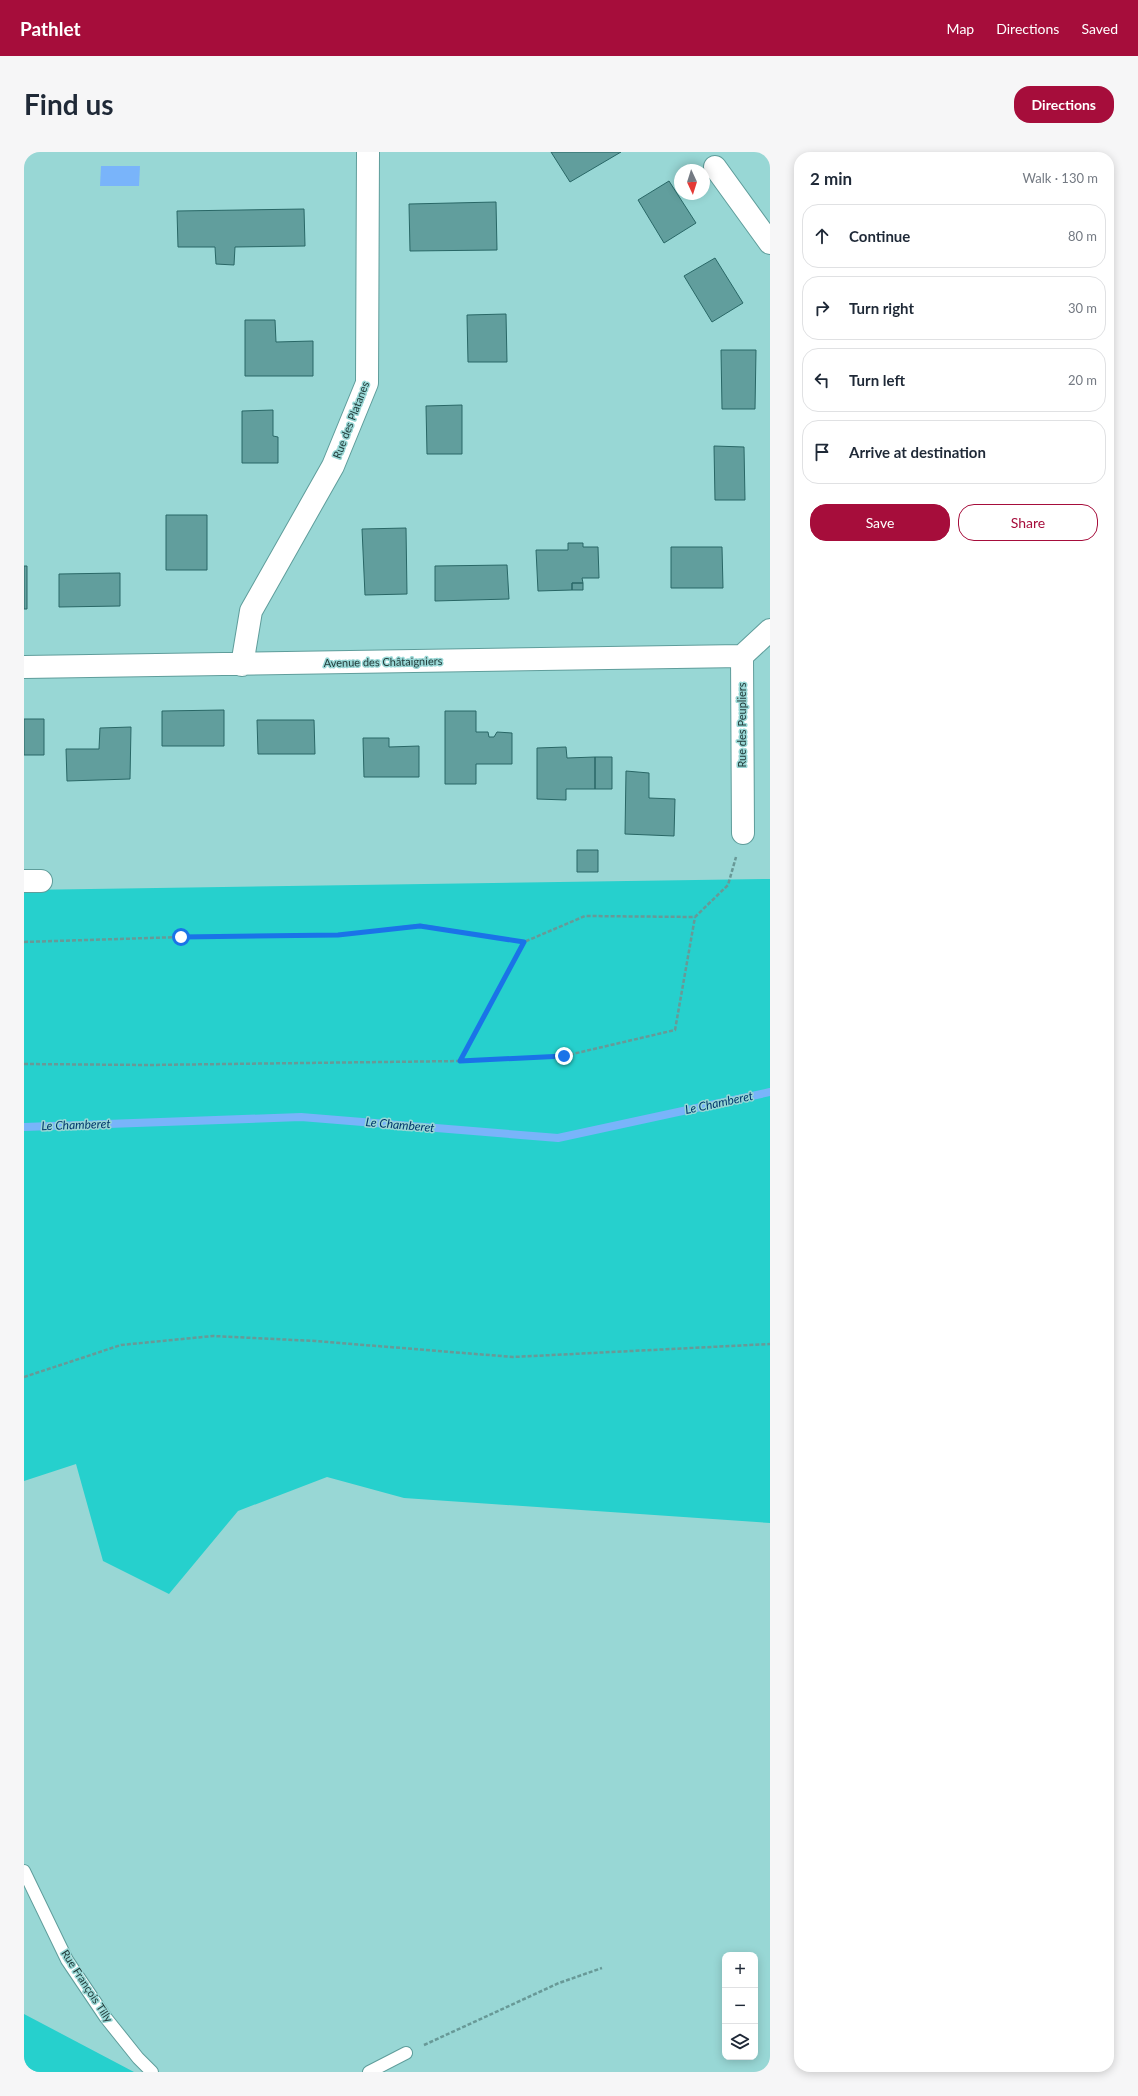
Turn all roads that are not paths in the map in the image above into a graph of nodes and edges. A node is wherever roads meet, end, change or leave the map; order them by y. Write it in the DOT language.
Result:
graph roads {
  1 [pos="368,152"];
  2 [pos="713,157"];
  3 [pos="770,243"];
  4 [pos="770,630"];
  5 [pos="742,656"];
  6 [pos="242,665"];
  7 [pos="24,667"];
  8 [pos="743,833"];
  9 [pos="24,1871"];
  10 [pos="406,2053"];
  11 [pos="152,2072"];
  12 [pos="369,2072"];
  1 -- 6 [label="street, Rue des Platanes"];
  2 -- 3 [label="street"];
  4 -- 5 [label="street"];
  5 -- 6 [label="street, Avenue des Châtaigniers"];
  5 -- 8 [label="street, Rue des Peupliers"];
  6 -- 7 [label="street, Avenue des Châtaigniers"];
  9 -- 11 [label="lane, Rue François Tilly"];
  10 -- 12 [label="lane"];
}
